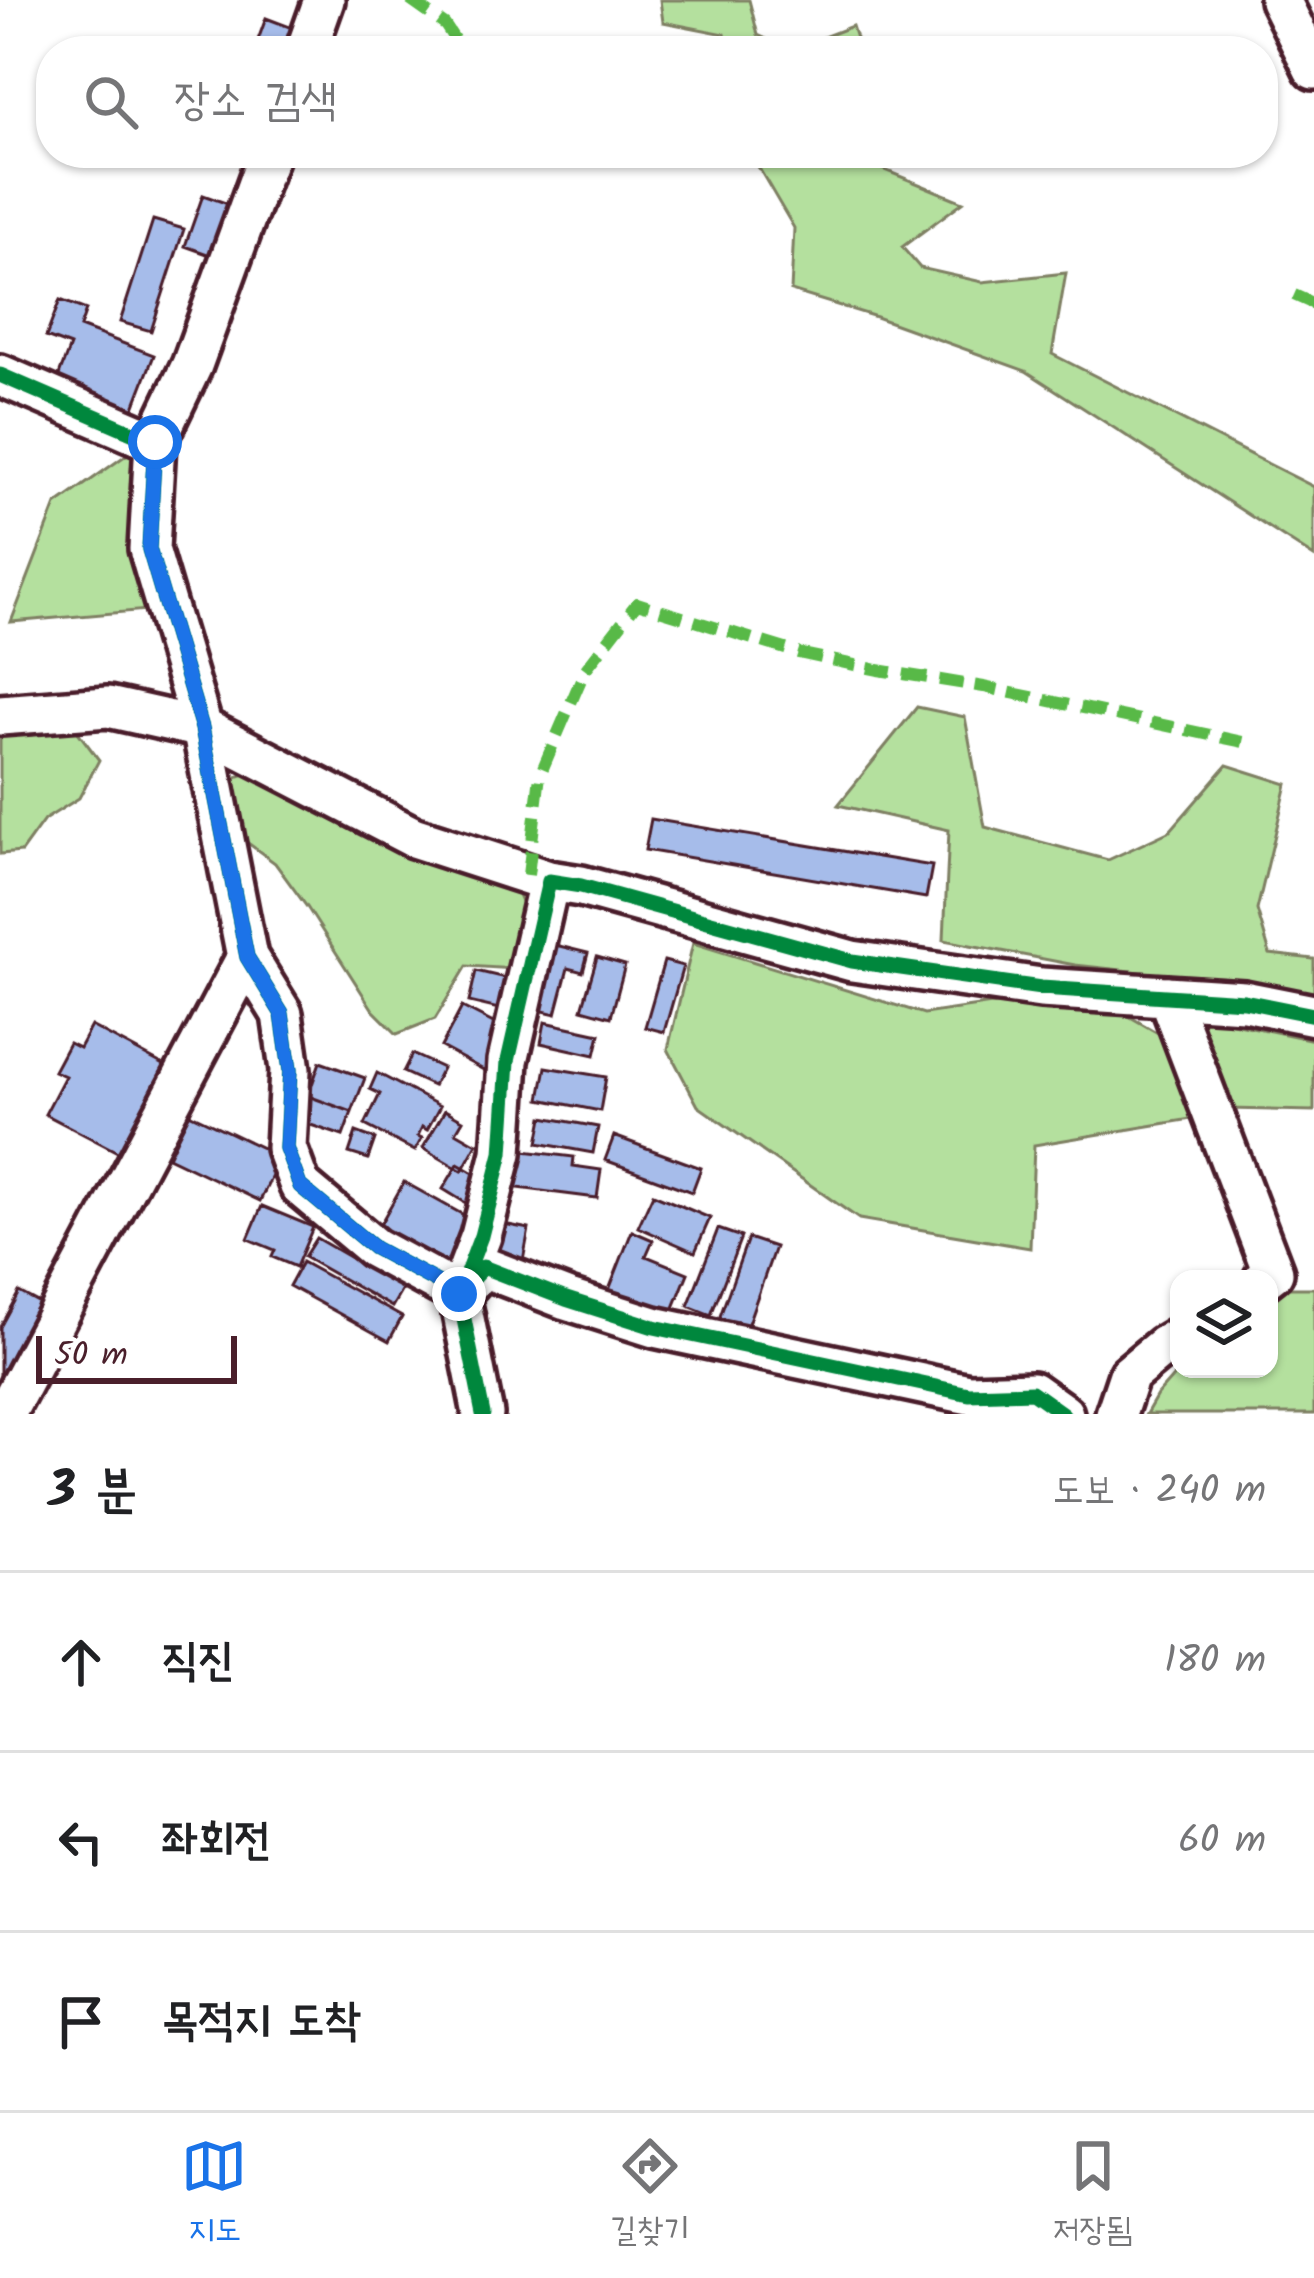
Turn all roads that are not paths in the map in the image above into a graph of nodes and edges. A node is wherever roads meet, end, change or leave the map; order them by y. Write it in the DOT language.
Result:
graph roads {
  1 [pos="324,0"];
  2 [pos="1280,0"];
  3 [pos="311,36"];
  4 [pos="1314,69"];
  5 [pos="264,168"];
  6 [pos="0,375"];
  7 [pos="155,442"];
  8 [pos="0,715"];
  9 [pos="202,728"];
  10 [pos="549,881"];
  11 [pos="247,957"];
  12 [pos="1168,996"];
  13 [pos="1314,1016"];
  14 [pos="1272,1270"];
  15 [pos="459,1294"];
  16 [pos="1170,1344"];
  17 [pos="5,1414"];
  18 [pos="483,1414"];
  19 [pos="1064,1414"];
  20 [pos="1116,1414"];
  1 -- 3 [label="street"];
  2 -- 4 [label="street"];
  5 -- 7 [label="street"];
  6 -- 7 [label="street"];
  7 -- 9 [label="street"];
  8 -- 9 [label="street"];
  9 -- 10 [label="street"];
  9 -- 11 [label="street"];
  10 -- 12 [label="street"];
  10 -- 15 [label="street"];
  11 -- 15 [label="street"];
  11 -- 17 [label="street"];
  12 -- 13 [label="street"];
  12 -- 14 [label="street"];
  15 -- 18 [label="street"];
  15 -- 19 [label="street"];
  16 -- 20 [label="street"];
}
